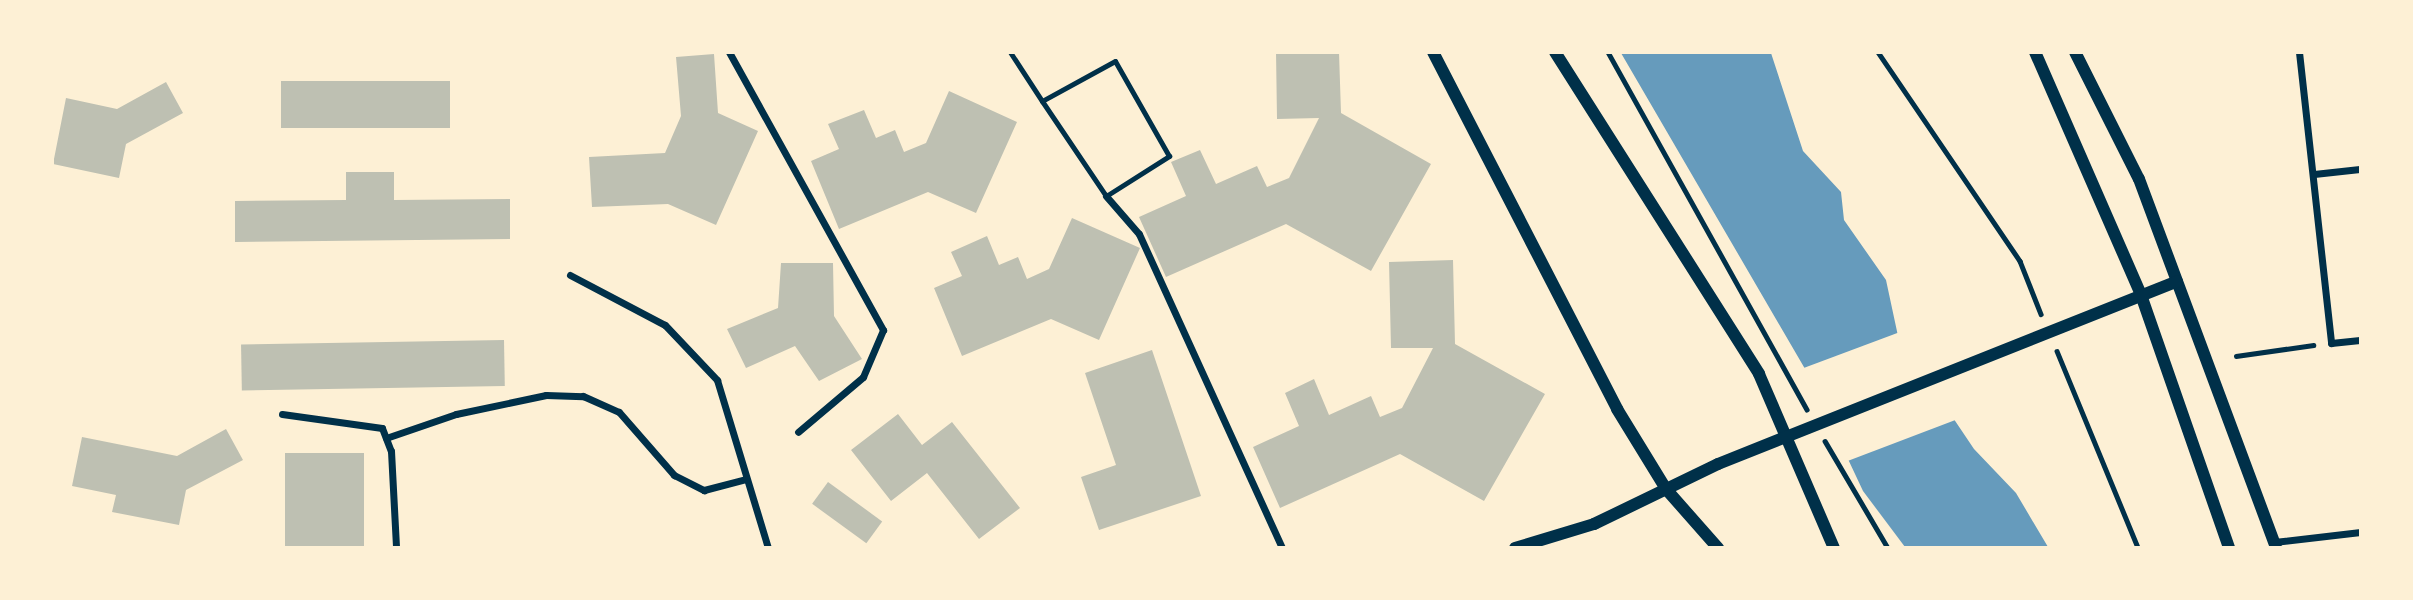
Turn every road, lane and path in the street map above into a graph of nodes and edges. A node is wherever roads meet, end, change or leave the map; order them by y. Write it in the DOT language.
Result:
graph roads {
  1 [pos="729,52"];
  2 [pos="1010,52"];
  3 [pos="1433,52"];
  4 [pos="1555,52"];
  5 [pos="1608,52"];
  6 [pos="1878,52"];
  7 [pos="2035,52"];
  8 [pos="2075,52"];
  9 [pos="2299,52"];
  10 [pos="1042,101"];
  11 [pos="2361,169"];
  12 [pos="2314,174"];
  13 [pos="1106,196"];
  14 [pos="570,275"];
  15 [pos="2177,281"];
  16 [pos="2141,295"];
  17 [pos="2046,325"];
  18 [pos="2051,338"];
  19 [pos="2361,340"];
  20 [pos="2331,343"];
  21 [pos="2236,356"];
  22 [pos="1809,412"];
  23 [pos="282,414"];
  24 [pos="798,432"];
  25 [pos="1822,436"];
  26 [pos="386,438"];
  27 [pos="746,479"];
  28 [pos="1666,489"];
  29 [pos="2361,532"];
  30 [pos="2275,545"];
  31 [pos="396,548"];
  32 [pos="768,548"];
  33 [pos="1282,548"];
  34 [pos="1515,548"];
  35 [pos="1718,548"];
  36 [pos="1834,548"];
  37 [pos="1888,548"];
  38 [pos="2138,548"];
  39 [pos="2229,548"];
  1 -- 24 [label="street"];
  2 -- 10 [label="lane"];
  3 -- 28 [label="street"];
  4 -- 36 [label="street"];
  5 -- 22 [label="path"];
  6 -- 17 [label="path"];
  7 -- 16 [label="street"];
  8 -- 15 [label="street"];
  9 -- 12 [label="street"];
  10 -- 13 [label="lane"];
  10 -- 13 [label="lane"];
  11 -- 12 [label="street"];
  12 -- 20 [label="street"];
  13 -- 33 [label="street"];
  14 -- 27 [label="street"];
  15 -- 16 [label="street"];
  15 -- 30 [label="street"];
  16 -- 28 [label="street"];
  16 -- 39 [label="street"];
  18 -- 38 [label="path"];
  19 -- 20 [label="street"];
  20 -- 21 [label="path"];
  23 -- 26 [label="street"];
  25 -- 37 [label="path"];
  26 -- 27 [label="street"];
  26 -- 31 [label="street"];
  27 -- 32 [label="street"];
  28 -- 34 [label="street"];
  28 -- 35 [label="street"];
  29 -- 30 [label="street"];
}
